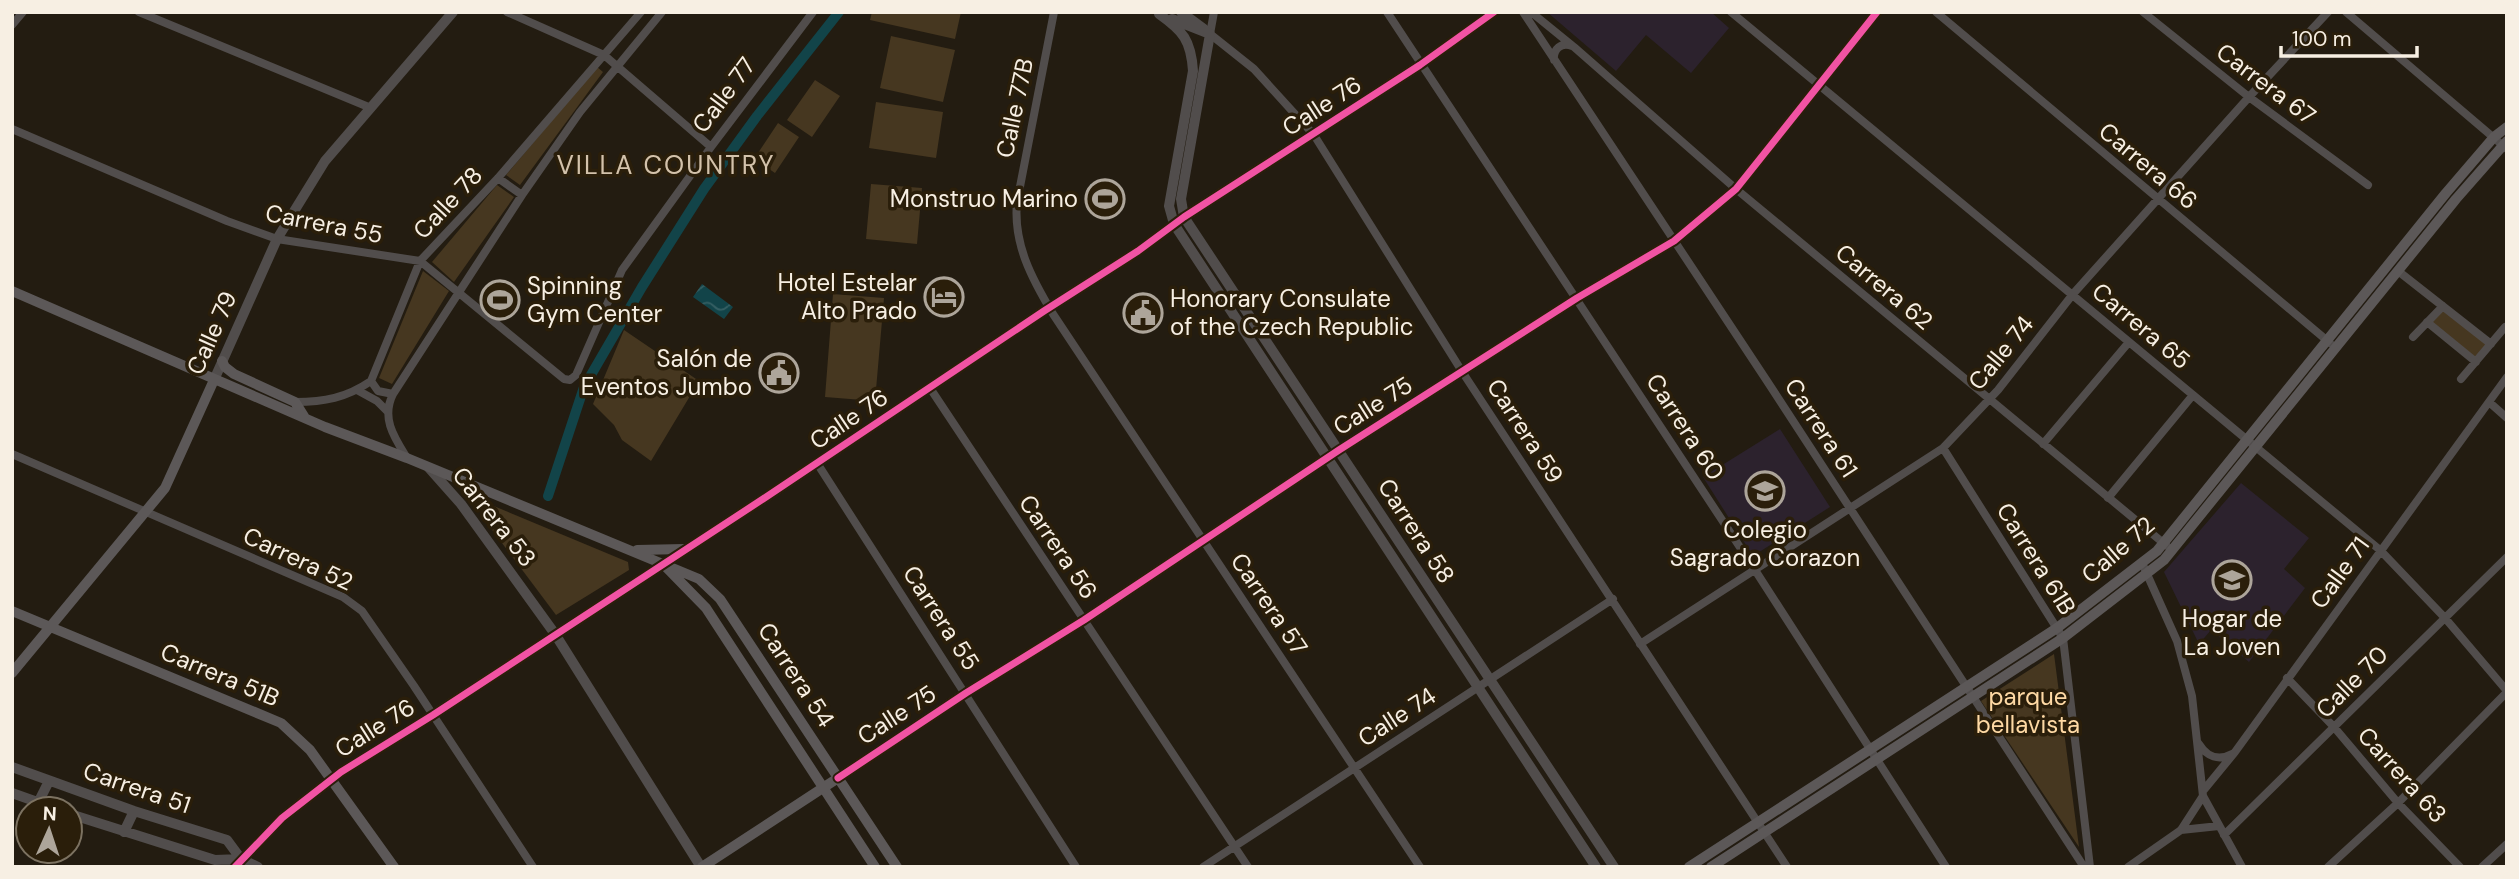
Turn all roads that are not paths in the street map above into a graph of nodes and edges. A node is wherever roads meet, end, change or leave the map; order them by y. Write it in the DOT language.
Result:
graph roads {
  1 [pos="23,12"];
  2 [pos="139,12"];
  3 [pos="453,12"];
  4 [pos="507,12"];
  5 [pos="641,12"];
  6 [pos="662,12"];
  7 [pos="813,12"];
  8 [pos="1054,12"];
  9 [pos="1181,12"];
  10 [pos="1214,12"];
  11 [pos="1387,12"];
  12 [pos="1494,12"];
  13 [pos="1523,12"];
  14 [pos="1531,12"];
  15 [pos="1731,12"];
  16 [pos="1877,12"];
  17 [pos="1936,12"];
  18 [pos="2143,12"];
  19 [pos="2328,12"];
  20 [pos="2346,12"];
  21 [pos="1157,13"];
  22 [pos="12,25"];
  23 [pos="1210,34"];
  24 [pos="1574,47"];
  25 [pos="604,55"];
  26 [pos="1555,63"];
  27 [pos="1420,65"];
  28 [pos="617,66"];
  29 [pos="1818,86"];
  30 [pos="2249,97"];
  31 [pos="371,108"];
  32 [pos="2507,127"];
  33 [pos="12,129"];
  34 [pos="1314,135"];
  35 [pos="2503,143"];
  36 [pos="710,147"];
  37 [pos="498,178"];
  38 [pos="2368,185"];
  39 [pos="1736,189"];
  40 [pos="522,195"];
  41 [pos="2158,199"];
  42 [pos="1184,218"];
  43 [pos="1174,224"];
  44 [pos="277,239"];
  45 [pos="1674,241"];
  46 [pos="1023,253"];
  47 [pos="420,261"];
  48 [pos="2398,271"];
  49 [pos="12,291"];
  50 [pos="458,292"];
  51 [pos="2073,294"];
  52 [pos="1577,298"];
  53 [pos="2443,306"];
  54 [pos="1050,308"];
  55 [pos="1250,316"];
  56 [pos="2427,323"];
  57 [pos="1239,324"];
  58 [pos="1256,326"];
  59 [pos="2505,327"];
  60 [pos="1245,334"];
  61 [pos="2413,337"];
  62 [pos="2129,342"];
  63 [pos="2331,344"];
  64 [pos="2491,344"];
  65 [pos="222,361"];
  66 [pos="2476,362"];
  67 [pos="1463,373"];
  68 [pos="2507,377"];
  69 [pos="2461,379"];
  70 [pos="214,380"];
  71 [pos="371,381"];
  72 [pos="930,388"];
  73 [pos="357,390"];
  74 [pos="393,394"];
  75 [pos="2193,395"];
  76 [pos="1990,400"];
  77 [pos="295,402"];
  78 [pos="2489,402"];
  79 [pos="273,405"];
  80 [pos="388,412"];
  81 [pos="304,418"];
  82 [pos="2507,418"];
  83 [pos="2251,443"];
  84 [pos="2043,444"];
  85 [pos="1943,448"];
  86 [pos="1339,450"];
  87 [pos="12,454"];
  88 [pos="407,458"];
  89 [pos="1326,458"];
  90 [pos="817,463"];
  91 [pos="429,468"];
  92 [pos="2108,498"];
  93 [pos="1850,508"];
  94 [pos="145,512"];
  95 [pos="1203,539"];
  96 [pos="2163,543"];
  97 [pos="628,549"];
  98 [pos="684,550"];
  99 [pos="2380,550"];
  100 [pos="2172,551"];
  101 [pos="2507,557"];
  102 [pos="662,563"];
  103 [pos="2145,569"];
  104 [pos="1755,570"];
  105 [pos="1613,599"];
  106 [pos="12,611"];
  107 [pos="2445,618"];
  108 [pos="1084,620"];
  109 [pos="50,627"];
  110 [pos="2060,633"];
  111 [pos="555,634"];
  112 [pos="1640,643"];
  113 [pos="12,673"];
  114 [pos="770,673"];
  115 [pos="2287,678"];
  116 [pos="1489,680"];
  117 [pos="755,683"];
  118 [pos="1966,687"];
  119 [pos="1478,688"];
  120 [pos="2507,691"];
  121 [pos="966,693"];
  122 [pos="1973,697"];
  123 [pos="433,715"];
  124 [pos="2334,727"];
  125 [pos="2199,743"];
  126 [pos="2235,752"];
  127 [pos="1872,755"];
  128 [pos="12,766"];
  129 [pos="1355,768"];
  130 [pos="838,778"];
  131 [pos="331,779"];
  132 [pos="49,781"];
  133 [pos="1560,785"];
  134 [pos="824,788"];
  135 [pos="1547,793"];
  136 [pos="2203,794"];
  137 [pos="42,795"];
  138 [pos="2398,803"];
  139 [pos="134,811"];
  140 [pos="84,819"];
  141 [pos="2219,826"];
  142 [pos="1761,827"];
  143 [pos="2181,830"];
  144 [pos="124,832"];
  145 [pos="2224,835"];
  146 [pos="2507,844"];
  147 [pos="1234,846"];
  148 [pos="238,863"];
  149 [pos="258,867"];
  150 [pos="394,867"];
  151 [pos="533,867"];
  152 [pos="702,867"];
  153 [pos="875,867"];
  154 [pos="897,867"];
  155 [pos="1076,867"];
  156 [pos="1203,867"];
  157 [pos="1248,867"];
  158 [pos="1420,867"];
  159 [pos="1596,867"];
  160 [pos="1614,867"];
  161 [pos="1689,867"];
  162 [pos="1711,867"];
  163 [pos="1787,867"];
  164 [pos="1946,867"];
  165 [pos="2084,867"];
  166 [pos="2091,867"];
  167 [pos="2128,867"];
  168 [pos="2242,867"];
  169 [pos="2328,867"];
  170 [pos="2460,867"];
  171 [pos="2482,867"];
  1 -- 22 [label="street"];
  2 -- 31 [label="street"];
  3 -- 31 [label="street, Calle 79"];
  4 -- 25 [label="street"];
  5 -- 25 [label="street, Calle 78"];
  6 -- 28 [label="street, Calle 78"];
  7 -- 36 [label="street, Calle 77"];
  8 -- 46 [label="street, Calle 77B"];
  9 -- 23 [label="street"];
  10 -- 23 [label="street"];
  11 -- 27 [label="street, Carrera 60"];
  12 -- 27 [label="street, Calle 76"];
  13 -- 26 [label="street, Carrera 61"];
  14 -- 24 [label="street, Carrera 62"];
  15 -- 29 [label="street, Carrera 65"];
  16 -- 29 [label="street, Calle 75"];
  17 -- 41 [label="street, Carrera 66"];
  18 -- 30 [label="street, Carrera 67"];
  19 -- 30 [label="street, Calle 74"];
  20 -- 35 [label="street"];
  21 -- 23 [label="street"];
  21 -- 43 [label="street"];
  23 -- 34 [label="street, Carrera 59"];
  23 -- 42 [label="street"];
  24 -- 26 [label="street"];
  24 -- 39 [label="street, Carrera 62"];
  25 -- 28 [label="street"];
  25 -- 37 [label="street, Calle 78"];
  26 -- 45 [label="street, Carrera 61"];
  27 -- 34 [label="street, Calle 76"];
  27 -- 52 [label="street, Carrera 60"];
  28 -- 36 [label="street"];
  28 -- 40 [label="street, Calle 78"];
  29 -- 39 [label="street, Calle 75"];
  29 -- 51 [label="street, Carrera 65"];
  30 -- 38 [label="street, Carrera 67"];
  30 -- 41 [label="street, Calle 74"];
  31 -- 44 [label="street, Calle 79"];
  32 -- 35 [label="main road, Calle 72"];
  33 -- 44 [label="street, Carrera 55"];
  34 -- 42 [label="street, Calle 76"];
  34 -- 67 [label="street, Carrera 59"];
  35 -- 48 [label="main road, Calle 72"];
  35 -- 63 [label="main road, Calle 72"];
  36 -- 50 [label="street, Calle 77"];
  37 -- 40 [label="street"];
  37 -- 47 [label="street, Calle 78"];
  39 -- 45 [label="street, Calle 75"];
  39 -- 76 [label="street, Carrera 62"];
  40 -- 50 [label="street, Calle 78"];
  41 -- 51 [label="street, Calle 74"];
  41 -- 63 [label="street, Carrera 66"];
  42 -- 43 [label="street, Calle 76"];
  42 -- 55 [label="street, Carrera 58"];
  43 -- 54 [label="street, Calle 76"];
  43 -- 57 [label="street, Carrera 58"];
  44 -- 47 [label="street, Carrera 55"];
  44 -- 65 [label="street, Calle 79"];
  45 -- 52 [label="street, Calle 75"];
  45 -- 93 [label="street, Carrera 61"];
  46 -- 54 [label="street, Carrera 57"];
  47 -- 50 [label="street"];
  47 -- 71 [label="street, Calle 78"];
  48 -- 53 [label="street"];
  48 -- 63 [label="main road, Calle 72"];
  49 -- 70 [label="main road, Carrera 53"];
  50 -- 74 [label="street, Calle 78"];
  51 -- 62 [label="street, Carrera 65"];
  51 -- 76 [label="street, Calle 74"];
  52 -- 67 [label="street, Calle 75"];
  52 -- 104 [label="street, Carrera 60"];
  53 -- 56 [label="street"];
  53 -- 64 [label="street"];
  54 -- 72 [label="street, Calle 76"];
  54 -- 95 [label="street, Carrera 57"];
  55 -- 57 [label="street"];
  55 -- 58 [label="street, Carrera 58"];
  56 -- 61 [label="street"];
  56 -- 66 [label="street"];
  57 -- 60 [label="street, Carrera 58"];
  58 -- 60 [label="street"];
  58 -- 86 [label="street, Carrera 58"];
  59 -- 64 [label="street"];
  60 -- 89 [label="street, Carrera 58"];
  62 -- 75 [label="street, Carrera 65"];
  62 -- 84 [label="street"];
  63 -- 83 [label="main road, Calle 72"];
  64 -- 66 [label="street"];
  65 -- 70 [label="street, Calle 79"];
  65 -- 77 [label="main road"];
  66 -- 69 [label="street"];
  67 -- 86 [label="street, Calle 75"];
  67 -- 105 [label="street, Carrera 59"];
  68 -- 78 [label="street, Calle 71"];
  70 -- 79 [label="main road, Carrera 53"];
  70 -- 94 [label="main road, Calle 79"];
  71 -- 73 [label="street"];
  71 -- 74 [label="street"];
  72 -- 90 [label="street, Calle 76"];
  72 -- 108 [label="street, Carrera 56"];
  73 -- 77 [label="street"];
  73 -- 80 [label="street"];
  74 -- 80 [label="street, Calle 78"];
  75 -- 83 [label="street, Carrera 65"];
  75 -- 92 [label="street"];
  76 -- 84 [label="street, Carrera 62"];
  76 -- 85 [label="street, Calle 74"];
  77 -- 79 [label="main road"];
  77 -- 81 [label="main road"];
  78 -- 82 [label="street"];
  78 -- 99 [label="street, Calle 71"];
  79 -- 81 [label="main road, Carrera 53"];
  80 -- 88 [label="street"];
  81 -- 88 [label="main road, Carrera 53"];
  83 -- 96 [label="main road, Calle 72"];
  83 -- 99 [label="street, Carrera 65"];
  83 -- 100 [label="main road, Calle 72"];
  84 -- 92 [label="street, Carrera 62"];
  85 -- 93 [label="street, Calle 74"];
  85 -- 110 [label="street, Carrera 61B"];
  86 -- 89 [label="street, Calle 75"];
  86 -- 116 [label="street, Carrera 58"];
  87 -- 94 [label="street, Carrera 52"];
  88 -- 91 [label="main road, Carrera 53"];
  89 -- 95 [label="street, Calle 75"];
  89 -- 119 [label="street, Carrera 58"];
  90 -- 98 [label="street, Calle 76"];
  90 -- 121 [label="street, Carrera 55"];
  91 -- 97 [label="main road, Carrera 54"];
  91 -- 111 [label="street, Carrera 53"];
  92 -- 96 [label="street, Carrera 62"];
  93 -- 104 [label="street, Calle 74"];
  93 -- 118 [label="street, Carrera 61"];
  94 -- 109 [label="main road, Calle 79"];
  94 -- 123 [label="street, Carrera 52"];
  95 -- 108 [label="street, Calle 75"];
  95 -- 129 [label="street, Carrera 57"];
  96 -- 100 [label="street, Carrera 62"];
  96 -- 103 [label="main road, Calle 72"];
  97 -- 98 [label="main road"];
  97 -- 102 [label="main road, Carrera 54"];
  98 -- 102 [label="street, Calle 76"];
  99 -- 107 [label="street, Carrera 65"];
  99 -- 115 [label="street, Calle 71"];
  100 -- 103 [label="main road, Calle 72"];
  101 -- 107 [label="street, Calle 70"];
  102 -- 111 [label="street, Calle 76"];
  102 -- 114 [label="main road, Carrera 54"];
  102 -- 117 [label="main road, Carrera 54"];
  103 -- 110 [label="main road, Calle 72"];
  103 -- 125 [label="street"];
  104 -- 112 [label="street, Calle 74"];
  104 -- 127 [label="street, Carrera 60"];
  105 -- 112 [label="street, Carrera 59"];
  105 -- 116 [label="street, Calle 74"];
  106 -- 109 [label="main road, Carrera 51B"];
  107 -- 120 [label="street, Carrera 65"];
  107 -- 124 [label="street, Calle 70"];
  108 -- 121 [label="street, Calle 75"];
  108 -- 147 [label="street, Carrera 56"];
  109 -- 113 [label="main road, Calle 79"];
  109 -- 131 [label="main road, Carrera 51B"];
  110 -- 118 [label="main road, Calle 72"];
  110 -- 122 [label="main road, Calle 72"];
  110 -- 166 [label="street, Carrera 61B"];
  111 -- 123 [label="street, Calle 76"];
  111 -- 152 [label="street, Carrera 53"];
  112 -- 142 [label="street, Carrera 59"];
  114 -- 117 [label="main road"];
  114 -- 130 [label="main road, Carrera 54"];
  115 -- 124 [label="street, Carrera 63"];
  115 -- 126 [label="street, Calle 71"];
  116 -- 119 [label="street, Calle 74"];
  116 -- 133 [label="street, Carrera 58"];
  117 -- 134 [label="main road, Carrera 54"];
  118 -- 122 [label="street, Carrera 61"];
  118 -- 127 [label="main road, Calle 72"];
  119 -- 129 [label="street, Calle 74"];
  119 -- 135 [label="street, Carrera 58"];
  120 -- 138 [label="street"];
  121 -- 130 [label="street, Calle 75"];
  121 -- 155 [label="street, Carrera 55"];
  122 -- 127 [label="main road, Calle 72"];
  122 -- 165 [label="street, Carrera 61"];
  123 -- 131 [label="street, Calle 76"];
  123 -- 151 [label="street, Carrera 52"];
  124 -- 138 [label="street, Carrera 63"];
  124 -- 145 [label="street, Calle 70"];
  125 -- 126 [label="street"];
  125 -- 136 [label="street"];
  126 -- 136 [label="street, Calle 71"];
  127 -- 142 [label="main road, Calle 72"];
  127 -- 164 [label="street, Carrera 60"];
  128 -- 132 [label="street, Carrera 51"];
  129 -- 147 [label="street, Calle 74"];
  129 -- 158 [label="street, Carrera 57"];
  130 -- 134 [label="main road, Calle 75"];
  130 -- 154 [label="main road, Carrera 54"];
  131 -- 148 [label="street, Calle 76"];
  131 -- 150 [label="main road, Carrera 51B"];
  132 -- 137 [label="street"];
  132 -- 139 [label="street, Carrera 51"];
  133 -- 135 [label="street"];
  133 -- 160 [label="street, Carrera 58"];
  134 -- 152 [label="main road, Calle 75"];
  134 -- 153 [label="main road, Carrera 54"];
  135 -- 159 [label="street, Carrera 58"];
  136 -- 141 [label="street"];
  136 -- 143 [label="street"];
  138 -- 169 [label="street"];
  138 -- 170 [label="street, Carrera 63"];
  139 -- 144 [label="street"];
  139 -- 148 [label="street, Carrera 51"];
  140 -- 144 [label="street, Carrera 51"];
  141 -- 143 [label="street"];
  141 -- 145 [label="street"];
  142 -- 161 [label="main road, Calle 72"];
  142 -- 162 [label="main road, Calle 72"];
  142 -- 163 [label="street, Carrera 59"];
  143 -- 167 [label="street"];
  144 -- 148 [label="street, Carrera 51"];
  145 -- 168 [label="street"];
  146 -- 171 [label="street"];
  147 -- 156 [label="street, Calle 74"];
  147 -- 157 [label="street, Carrera 56"];
  148 -- 149 [label="street, Carrera 51"];
}
